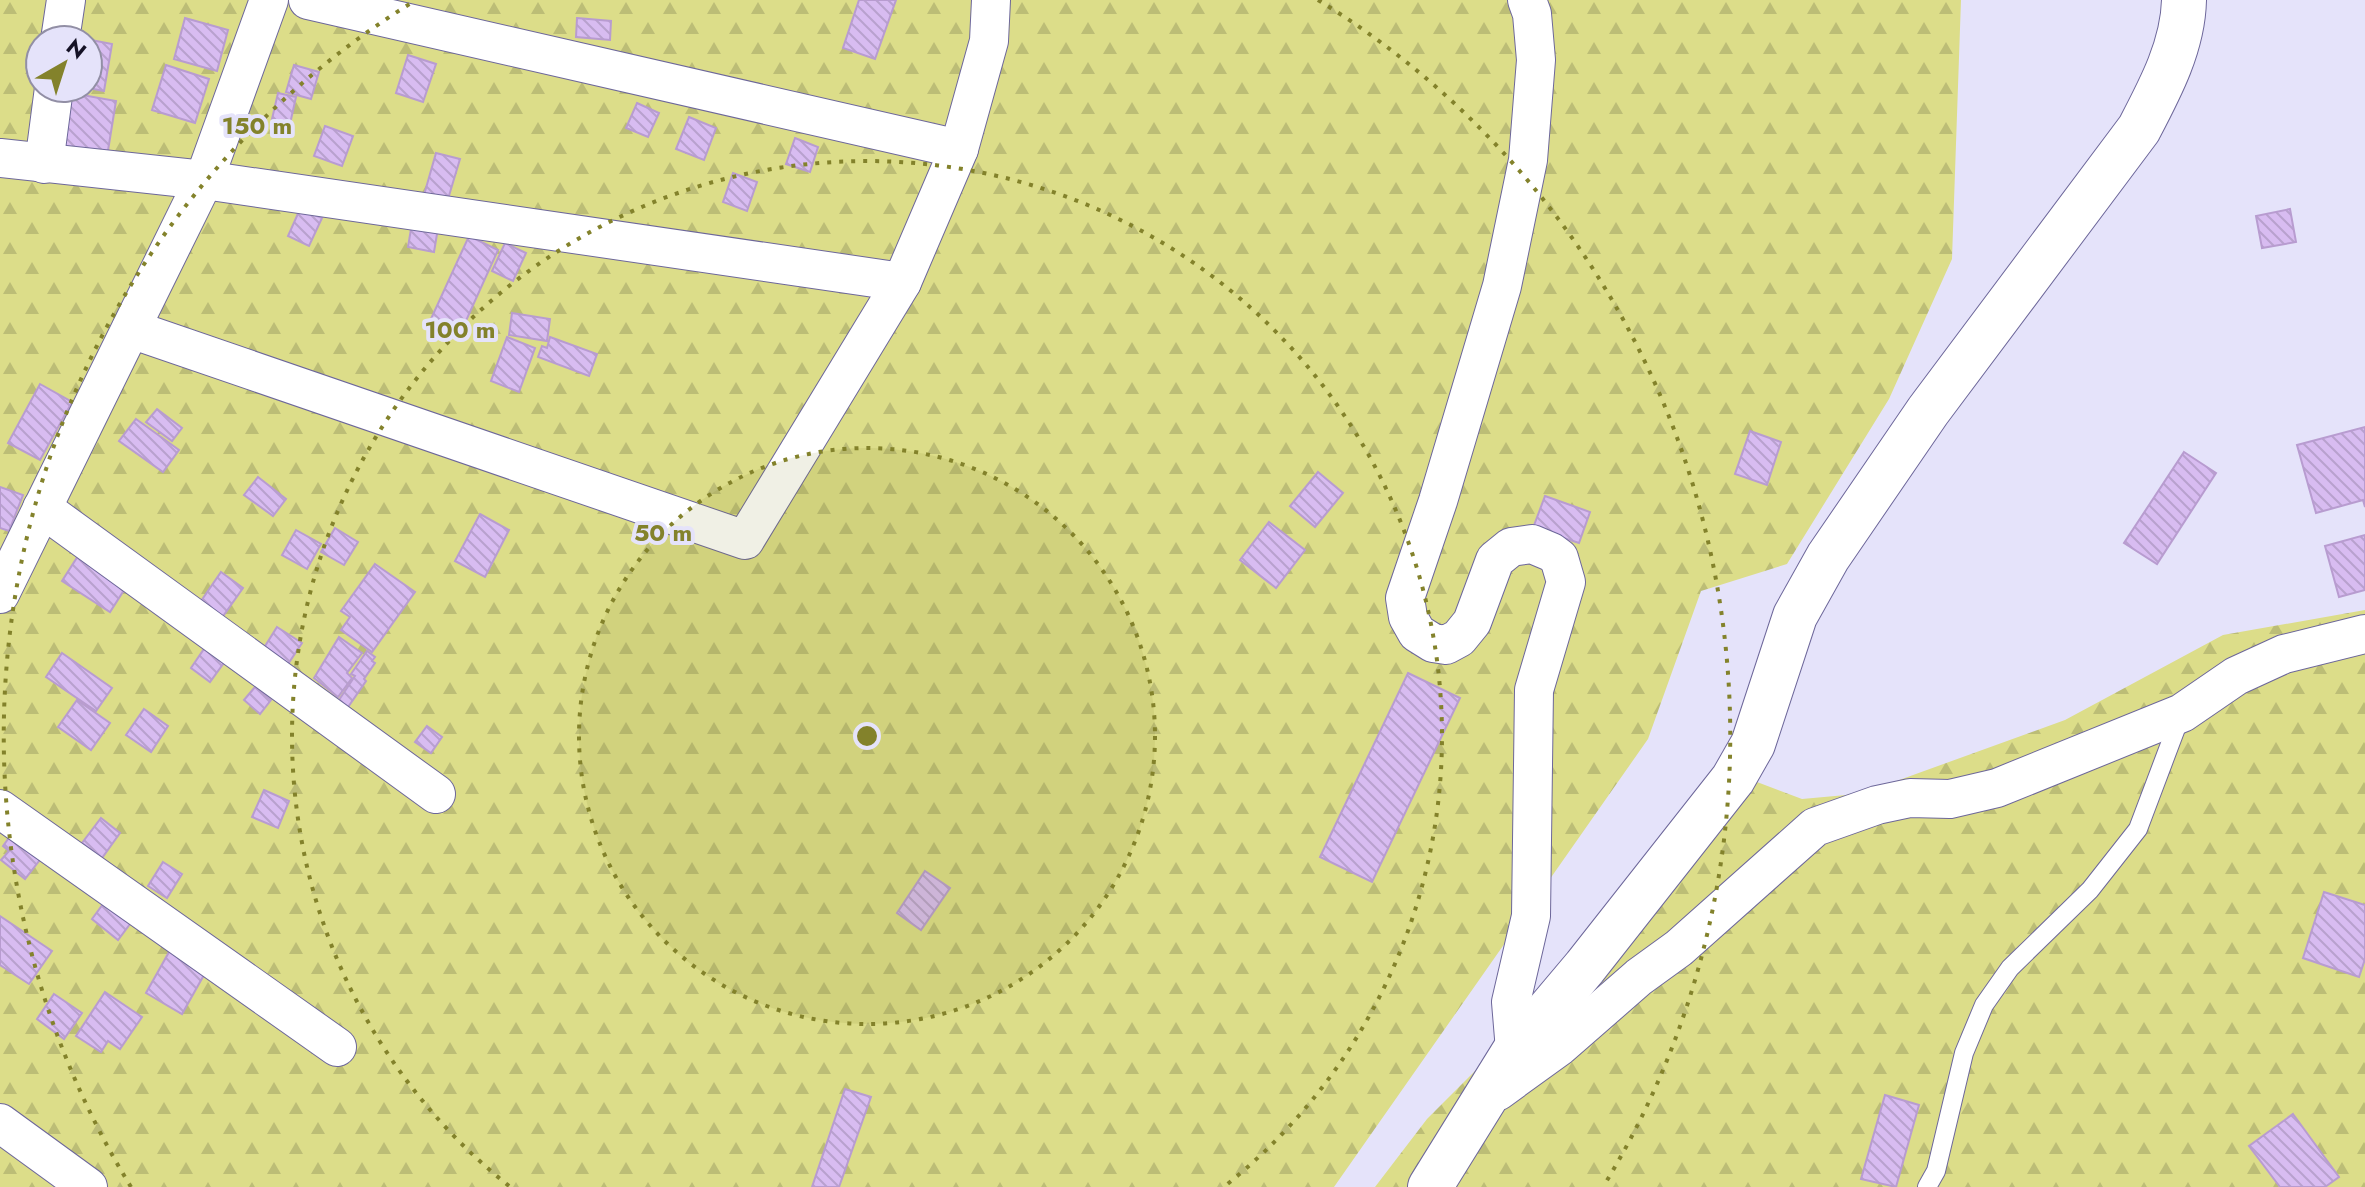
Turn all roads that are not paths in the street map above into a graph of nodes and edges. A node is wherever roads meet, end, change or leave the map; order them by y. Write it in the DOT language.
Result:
graph roads {
  1 [pos="66,0"];
  2 [pos="269,0"];
  3 [pos="308,0"];
  4 [pos="991,0"];
  5 [pos="1527,0"];
  6 [pos="2184,0"];
  7 [pos="62,24"];
  8 [pos="52,104"];
  9 [pos="959,149"];
  10 [pos="0,158"];
  11 [pos="44,164"];
  12 [pos="204,180"];
  13 [pos="902,282"];
  14 [pos="131,329"];
  15 [pos="42,508"];
  16 [pos="0,594"];
  17 [pos="2365,634"];
  18 [pos="2182,713"];
  19 [pos="436,794"];
  20 [pos="0,809"];
  21 [pos="337,1047"];
  22 [pos="1515,1050"];
  23 [pos="1483,1102"];
  24 [pos="0,1123"];
  25 [pos="88,1187"];
  26 [pos="1430,1187"];
  27 [pos="1927,1187"];
  1 -- 7 [label="street"];
  2 -- 12 [label="street"];
  3 -- 9 [label="street"];
  4 -- 9 [label="street"];
  5 -- 22 [label="street"];
  6 -- 22 [label="street"];
  8 -- 11 [label="street"];
  9 -- 13 [label="street"];
  10 -- 11 [label="street"];
  11 -- 12 [label="street"];
  12 -- 13 [label="street"];
  12 -- 14 [label="street"];
  13 -- 14 [label="street"];
  14 -- 15 [label="street"];
  15 -- 16 [label="street"];
  15 -- 19 [label="street"];
  17 -- 18 [label="street"];
  18 -- 23 [label="street"];
  18 -- 27 [label="lane"];
  20 -- 21 [label="street"];
  22 -- 23 [label="street"];
  23 -- 26 [label="street"];
  24 -- 25 [label="street"];
}
